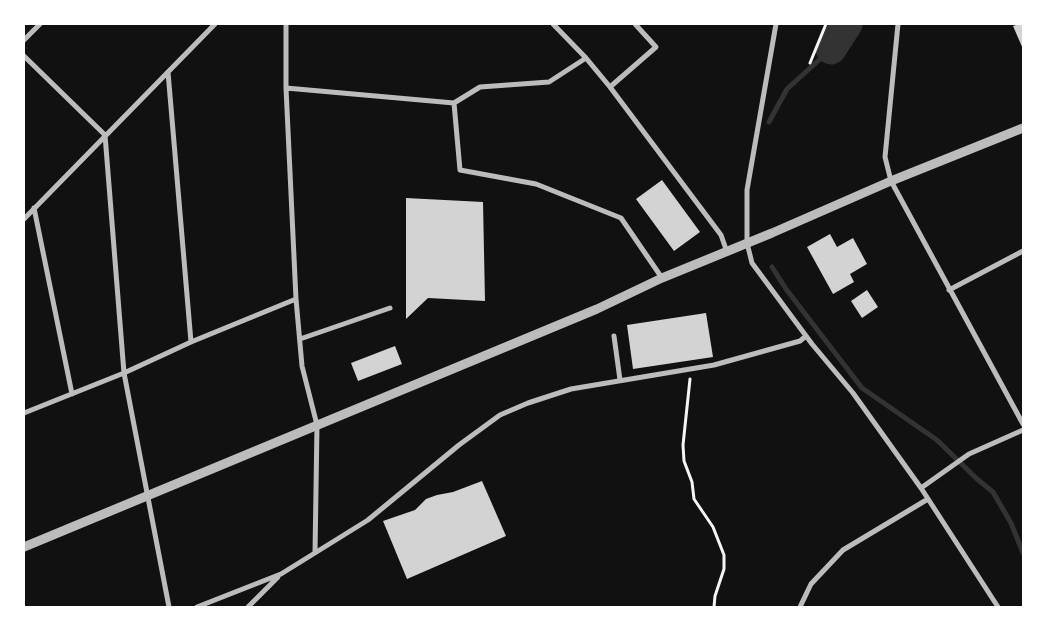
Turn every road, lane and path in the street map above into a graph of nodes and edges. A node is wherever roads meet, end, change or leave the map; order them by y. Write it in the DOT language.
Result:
graph roads {
  1 [pos="40,24"];
  2 [pos="215,24"];
  3 [pos="286,24"];
  4 [pos="553,24"];
  5 [pos="635,24"];
  6 [pos="776,24"];
  7 [pos="826,24"];
  8 [pos="898,24"];
  9 [pos="24,40"];
  10 [pos="24,56"];
  11 [pos="586,58"];
  12 [pos="810,64"];
  13 [pos="168,72"];
  14 [pos="610,86"];
  15 [pos="286,88"];
  16 [pos="454,103"];
  17 [pos="1023,128"];
  18 [pos="105,135"];
  19 [pos="891,182"];
  20 [pos="34,208"];
  21 [pos="24,219"];
  22 [pos="747,242"];
  23 [pos="1023,251"];
  24 [pos="727,252"];
  25 [pos="662,278"];
  26 [pos="949,290"];
  27 [pos="296,299"];
  28 [pos="390,308"];
  29 [pos="614,336"];
  30 [pos="806,336"];
  31 [pos="300,339"];
  32 [pos="191,342"];
  33 [pos="690,368"];
  34 [pos="124,373"];
  35 [pos="620,380"];
  36 [pos="72,394"];
  37 [pos="24,413"];
  38 [pos="317,424"];
  39 [pos="1023,424"];
  40 [pos="1023,430"];
  41 [pos="921,488"];
  42 [pos="147,496"];
  43 [pos="928,499"];
  44 [pos="24,547"];
  45 [pos="315,553"];
  46 [pos="281,574"];
  47 [pos="169,607"];
  48 [pos="197,607"];
  49 [pos="248,607"];
  50 [pos="714,607"];
  51 [pos="800,607"];
  52 [pos="998,607"];
  1 -- 9 [label="street"];
  2 -- 13 [label="street"];
  3 -- 15 [label="street"];
  4 -- 11 [label="street"];
  5 -- 14 [label="street"];
  6 -- 22 [label="street"];
  7 -- 12 [label="path"];
  8 -- 19 [label="street"];
  10 -- 18 [label="street"];
  11 -- 14 [label="street"];
  11 -- 16 [label="street"];
  13 -- 18 [label="street"];
  13 -- 32 [label="street"];
  14 -- 24 [label="street"];
  15 -- 16 [label="street"];
  15 -- 27 [label="street"];
  16 -- 25 [label="street"];
  17 -- 19 [label="street"];
  18 -- 20 [label="street"];
  18 -- 34 [label="street"];
  19 -- 22 [label="street"];
  19 -- 26 [label="street"];
  20 -- 21 [label="street"];
  20 -- 36 [label="street"];
  22 -- 24 [label="street"];
  22 -- 30 [label="street"];
  23 -- 26 [label="street"];
  24 -- 25 [label="street"];
  25 -- 38 [label="street"];
  26 -- 39 [label="street"];
  27 -- 31 [label="street"];
  27 -- 32 [label="street"];
  28 -- 31 [label="street"];
  29 -- 35 [label="street"];
  30 -- 33 [label="street"];
  30 -- 41 [label="street"];
  31 -- 38 [label="street"];
  32 -- 34 [label="street"];
  33 -- 35 [label="street"];
  33 -- 50 [label="path"];
  34 -- 36 [label="street"];
  34 -- 42 [label="street"];
  35 -- 45 [label="street"];
  36 -- 37 [label="street"];
  38 -- 42 [label="street"];
  38 -- 45 [label="street"];
  40 -- 41 [label="street"];
  41 -- 43 [label="street"];
  42 -- 44 [label="street"];
  42 -- 47 [label="street"];
  43 -- 51 [label="street"];
  43 -- 52 [label="street"];
  45 -- 46 [label="street"];
  46 -- 48 [label="street"];
  46 -- 49 [label="street"];
}
